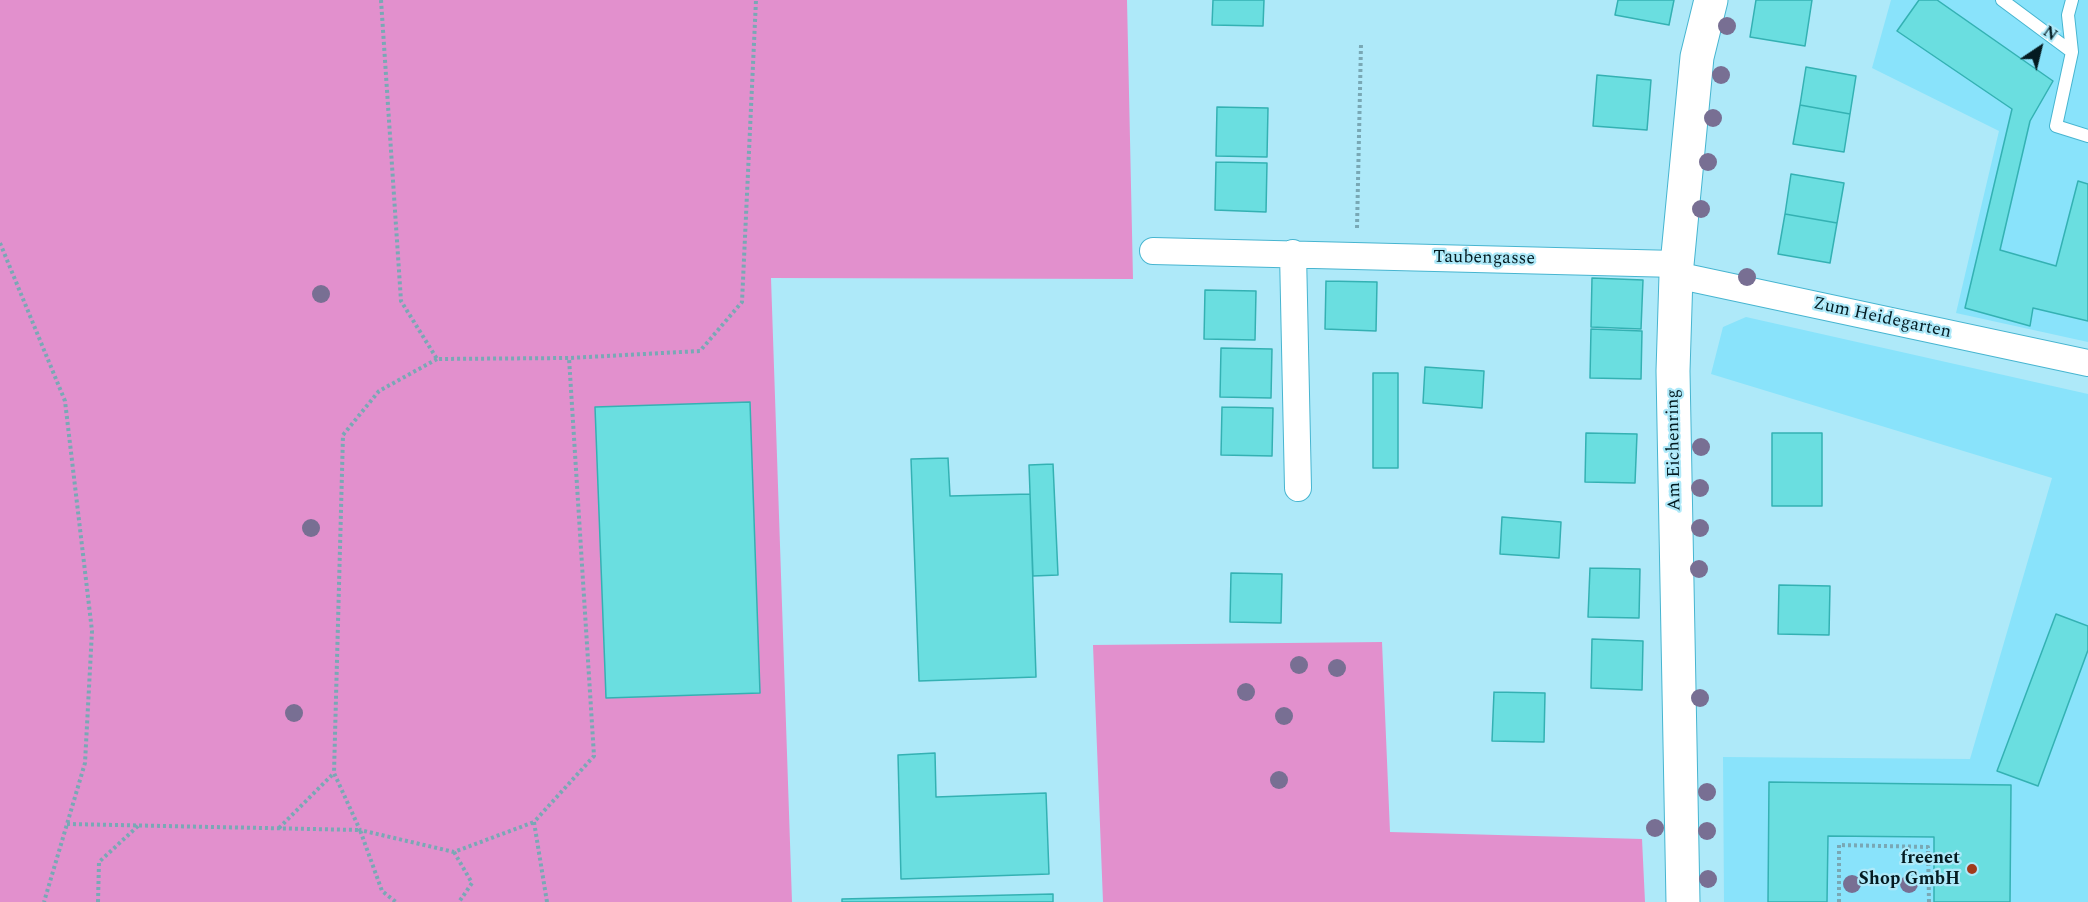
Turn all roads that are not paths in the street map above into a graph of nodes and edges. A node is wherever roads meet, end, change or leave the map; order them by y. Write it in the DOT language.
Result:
graph roads {
  1 [pos="1711,0"];
  2 [pos="2002,0"];
  3 [pos="2072,0"];
  4 [pos="2072,51"];
  5 [pos="2088,136"];
  6 [pos="1153,251"];
  7 [pos="1293,254"];
  8 [pos="1676,270"];
  9 [pos="2088,363"];
  10 [pos="1298,488"];
  11 [pos="1683,902"];
  1 -- 8 [label="main road, Am Eichenring"];
  2 -- 4 [label="lane"];
  3 -- 4 [label="lane"];
  4 -- 5 [label="lane"];
  6 -- 7 [label="street, Taubengasse"];
  7 -- 8 [label="street, Taubengasse"];
  7 -- 10 [label="street"];
  8 -- 9 [label="street, Zum Heidegarten"];
  8 -- 11 [label="main road, Am Eichenring"];
}
